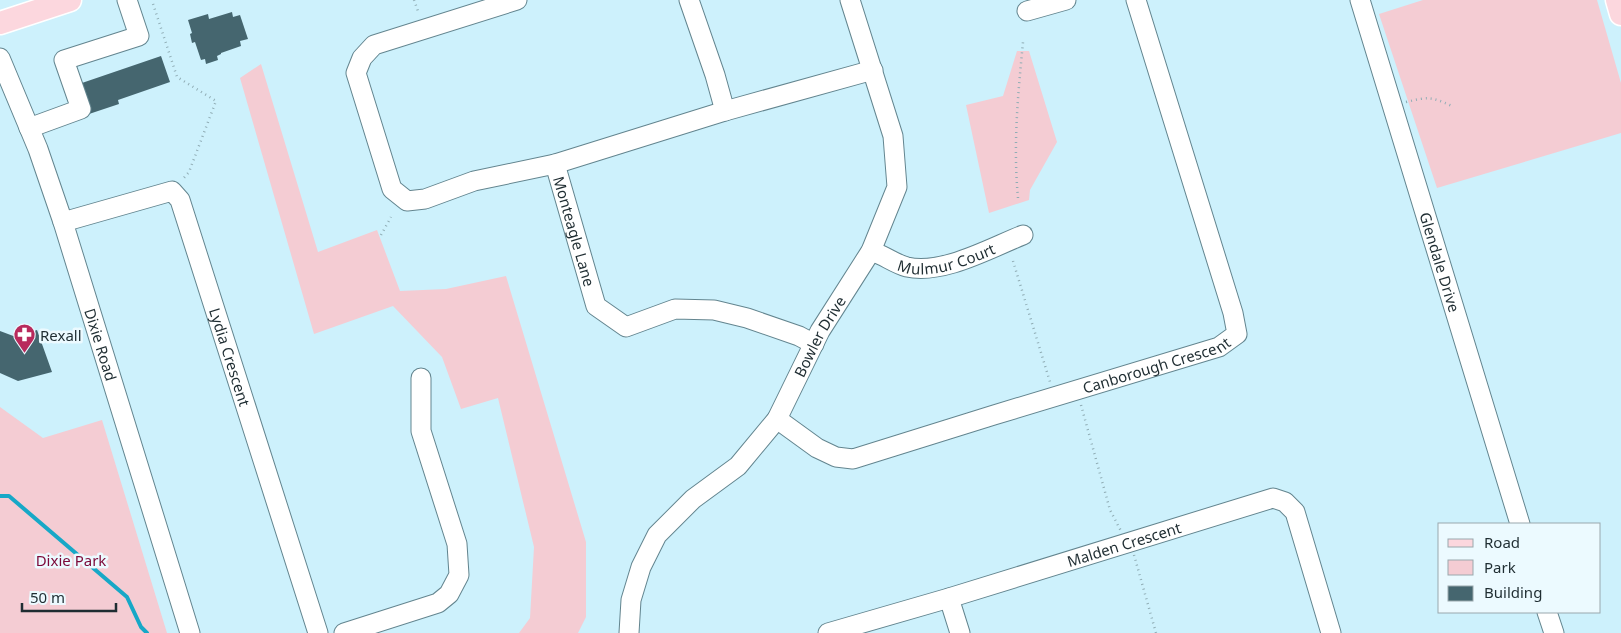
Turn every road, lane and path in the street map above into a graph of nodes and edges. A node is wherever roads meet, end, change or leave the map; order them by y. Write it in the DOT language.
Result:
graph roads {
  1 [pos="70,0"];
  2 [pos="127,0"];
  3 [pos="414,0"];
  4 [pos="517,0"];
  5 [pos="690,0"];
  6 [pos="850,0"];
  7 [pos="1066,0"];
  8 [pos="1136,0"];
  9 [pos="1360,0"];
  10 [pos="1617,0"];
  11 [pos="152,4"];
  12 [pos="1027,11"];
  13 [pos="419,14"];
  14 [pos="1621,14"];
  15 [pos="0,23"];
  16 [pos="1023,42"];
  17 [pos="0,58"];
  18 [pos="873,70"];
  19 [pos="1404,102"];
  20 [pos="1452,106"];
  21 [pos="724,111"];
  22 [pos="29,128"];
  23 [pos="555,164"];
  24 [pos="172,191"];
  25 [pos="1018,198"];
  26 [pos="390,217"];
  27 [pos="63,222"];
  28 [pos="381,235"];
  29 [pos="1023,235"];
  30 [pos="871,251"];
  31 [pos="1013,261"];
  32 [pos="814,344"];
  33 [pos="421,378"];
  34 [pos="1078,390"];
  35 [pos="1055,398"];
  36 [pos="777,419"];
  37 [pos="1520,523"];
  38 [pos="1128,542"];
  39 [pos="949,598"];
  40 [pos="1547,613"];
  41 [pos="190,633"];
  42 [pos="318,633"];
  43 [pos="344,633"];
  44 [pos="629,633"];
  45 [pos="828,633"];
  46 [pos="960,633"];
  47 [pos="1156,633"];
  48 [pos="1331,633"];
  49 [pos="1554,633"];
  1 -- 15 [label="main road"];
  2 -- 22 [label="street"];
  3 -- 13 [label="path"];
  4 -- 23 [label="street"];
  5 -- 21 [label="street"];
  6 -- 18 [label="street, Bowler Drive"];
  7 -- 12 [label="street"];
  8 -- 34 [label="street, Canborough Crescent"];
  9 -- 37 [label="street, Glendale Drive"];
  10 -- 14 [label="main road"];
  11 -- 24 [label="path"];
  16 -- 25 [label="path"];
  17 -- 22 [label="street, Dixie Road"];
  18 -- 21 [label="street, Monteagle Lane"];
  18 -- 30 [label="street, Bowler Drive"];
  19 -- 20 [label="path"];
  21 -- 23 [label="street, Monteagle Lane"];
  22 -- 27 [label="street, Dixie Road"];
  23 -- 32 [label="street, Monteagle Lane"];
  24 -- 27 [label="street"];
  24 -- 42 [label="street, Lydia Crescent"];
  26 -- 28 [label="path"];
  27 -- 41 [label="street, Dixie Road"];
  29 -- 30 [label="street, Mulmur Court"];
  30 -- 32 [label="street, Bowler Drive"];
  31 -- 35 [label="path"];
  32 -- 36 [label="street, Bowler Drive"];
  33 -- 43 [label="street"];
  34 -- 35 [label="street, Canborough Crescent"];
  34 -- 38 [label="path"];
  35 -- 36 [label="street, Canborough Crescent"];
  36 -- 44 [label="street, Bowler Drive"];
  38 -- 39 [label="street, Malden Crescent"];
  38 -- 47 [label="path"];
  38 -- 48 [label="street, Malden Crescent"];
  39 -- 45 [label="street, Malden Crescent"];
  39 -- 46 [label="street"];
  40 -- 49 [label="street"];
}
